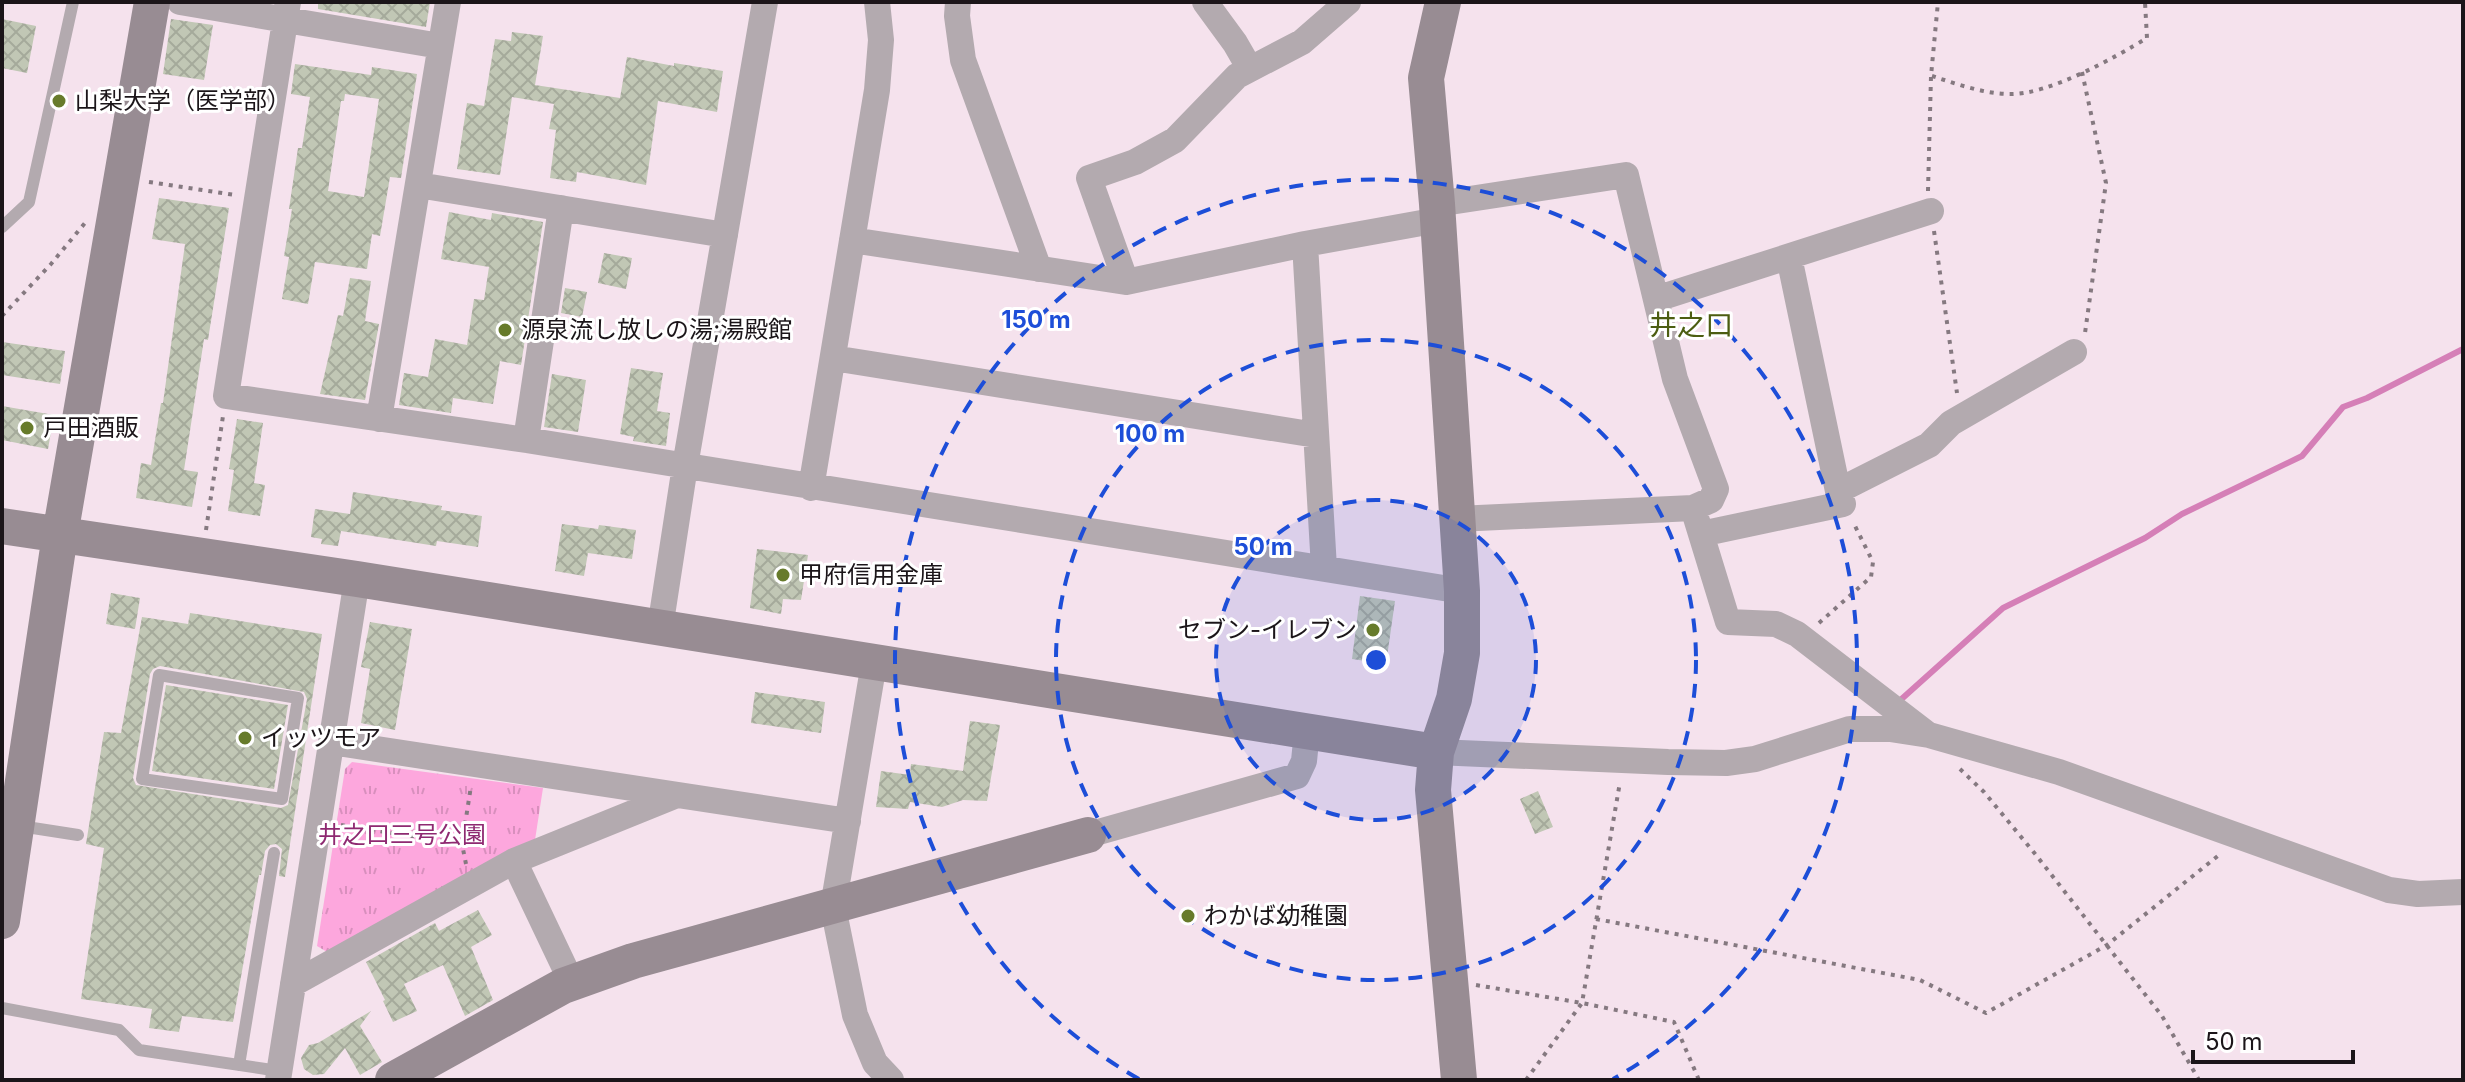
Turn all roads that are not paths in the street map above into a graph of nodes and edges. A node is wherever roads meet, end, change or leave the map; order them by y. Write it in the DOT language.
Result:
graph roads {
  1 [pos="73,2"];
  2 [pos="152,2"];
  3 [pos="180,2"];
  4 [pos="448,2"];
  5 [pos="765,2"];
  6 [pos="877,2"];
  7 [pos="958,2"];
  8 [pos="1205,2"];
  9 [pos="1348,2"];
  10 [pos="1442,3"];
  11 [pos="286,12"];
  12 [pos="440,46"];
  13 [pos="1250,69"];
  14 [pos="418,185"];
  15 [pos="561,208"];
  16 [pos="1931,211"];
  17 [pos="1437,212"];
  18 [pos="2,227"];
  19 [pos="725,235"];
  20 [pos="852,240"];
  21 [pos="1305,244"];
  22 [pos="1789,257"];
  23 [pos="1039,269"];
  24 [pos="1126,282"];
  25 [pos="1656,299"];
  26 [pos="2074,352"];
  27 [pos="833,358"];
  28 [pos="379,419"];
  29 [pos="1316,435"];
  30 [pos="526,440"];
  31 [pos="685,466"];
  32 [pos="811,488"];
  33 [pos="1841,498"];
  34 [pos="1693,508"];
  35 [pos="1457,519"];
  36 [pos="2,526"];
  37 [pos="1701,534"];
  38 [pos="60,535"];
  39 [pos="1324,568"];
  40 [pos="357,579"];
  41 [pos="1462,591"];
  42 [pos="660,628"];
  43 [pos="874,663"];
  44 [pos="159,675"];
  45 [pos="1307,731"];
  46 [pos="1937,737"];
  47 [pos="331,742"];
  48 [pos="1436,752"];
  49 [pos="677,795"];
  50 [pos="848,821"];
  51 [pos="17,825"];
  52 [pos="78,835"];
  53 [pos="1088,835"];
  54 [pos="274,853"];
  55 [pos="514,861"];
  56 [pos="2463,892"];
  57 [pos="833,907"];
  58 [pos="2,921"];
  59 [pos="572,983"];
  60 [pos="293,984"];
  61 [pos="2,1008"];
  62 [pos="239,1065"];
  63 [pos="278,1075"];
  64 [pos="393,1080"];
  65 [pos="891,1080"];
  66 [pos="1459,1080"];
  1 -- 18 [label="lane"];
  2 -- 38 [label="street"];
  3 -- 11 [label="street"];
  4 -- 12 [label="street"];
  5 -- 19 [label="street"];
  6 -- 20 [label="street"];
  7 -- 23 [label="street"];
  8 -- 13 [label="street"];
  9 -- 13 [label="street"];
  10 -- 17 [label="street"];
  11 -- 12 [label="street"];
  11 -- 28 [label="street"];
  12 -- 14 [label="street"];
  13 -- 24 [label="street"];
  14 -- 15 [label="street"];
  14 -- 28 [label="street"];
  15 -- 19 [label="street"];
  15 -- 30 [label="street"];
  16 -- 22 [label="street"];
  17 -- 21 [label="street"];
  17 -- 25 [label="street"];
  17 -- 35 [label="street"];
  19 -- 31 [label="street"];
  20 -- 23 [label="street"];
  20 -- 27 [label="street"];
  21 -- 24 [label="street"];
  21 -- 29 [label="street"];
  22 -- 25 [label="street"];
  22 -- 33 [label="street"];
  23 -- 24 [label="street"];
  25 -- 34 [label="street"];
  26 -- 33 [label="street"];
  27 -- 29 [label="street"];
  27 -- 32 [label="street"];
  28 -- 30 [label="street"];
  29 -- 39 [label="street"];
  30 -- 31 [label="street"];
  31 -- 32 [label="street"];
  31 -- 42 [label="street"];
  32 -- 39 [label="street"];
  33 -- 37 [label="street"];
  34 -- 35 [label="street"];
  34 -- 37 [label="street"];
  35 -- 41 [label="street"];
  36 -- 38 [label="street"];
  37 -- 46 [label="street"];
  38 -- 40 [label="street"];
  38 -- 51 [label="street"];
  39 -- 41 [label="street"];
  40 -- 42 [label="street"];
  40 -- 47 [label="street"];
  41 -- 48 [label="street"];
  42 -- 43 [label="street"];
  43 -- 45 [label="street"];
  43 -- 50 [label="street"];
  44 -- 44 [label="lane"];
  45 -- 48 [label="street"];
  45 -- 53 [label="street"];
  46 -- 48 [label="street"];
  46 -- 56 [label="street"];
  47 -- 49 [label="street"];
  47 -- 60 [label="street"];
  48 -- 66 [label="street"];
  49 -- 50 [label="street"];
  49 -- 55 [label="street"];
  50 -- 57 [label="street"];
  51 -- 52 [label="lane"];
  51 -- 58 [label="street"];
  53 -- 57 [label="street"];
  54 -- 62 [label="lane"];
  55 -- 59 [label="street"];
  55 -- 60 [label="street"];
  57 -- 59 [label="street"];
  57 -- 65 [label="street"];
  59 -- 64 [label="street"];
  60 -- 63 [label="street"];
  61 -- 62 [label="lane"];
  62 -- 63 [label="lane"];
}
